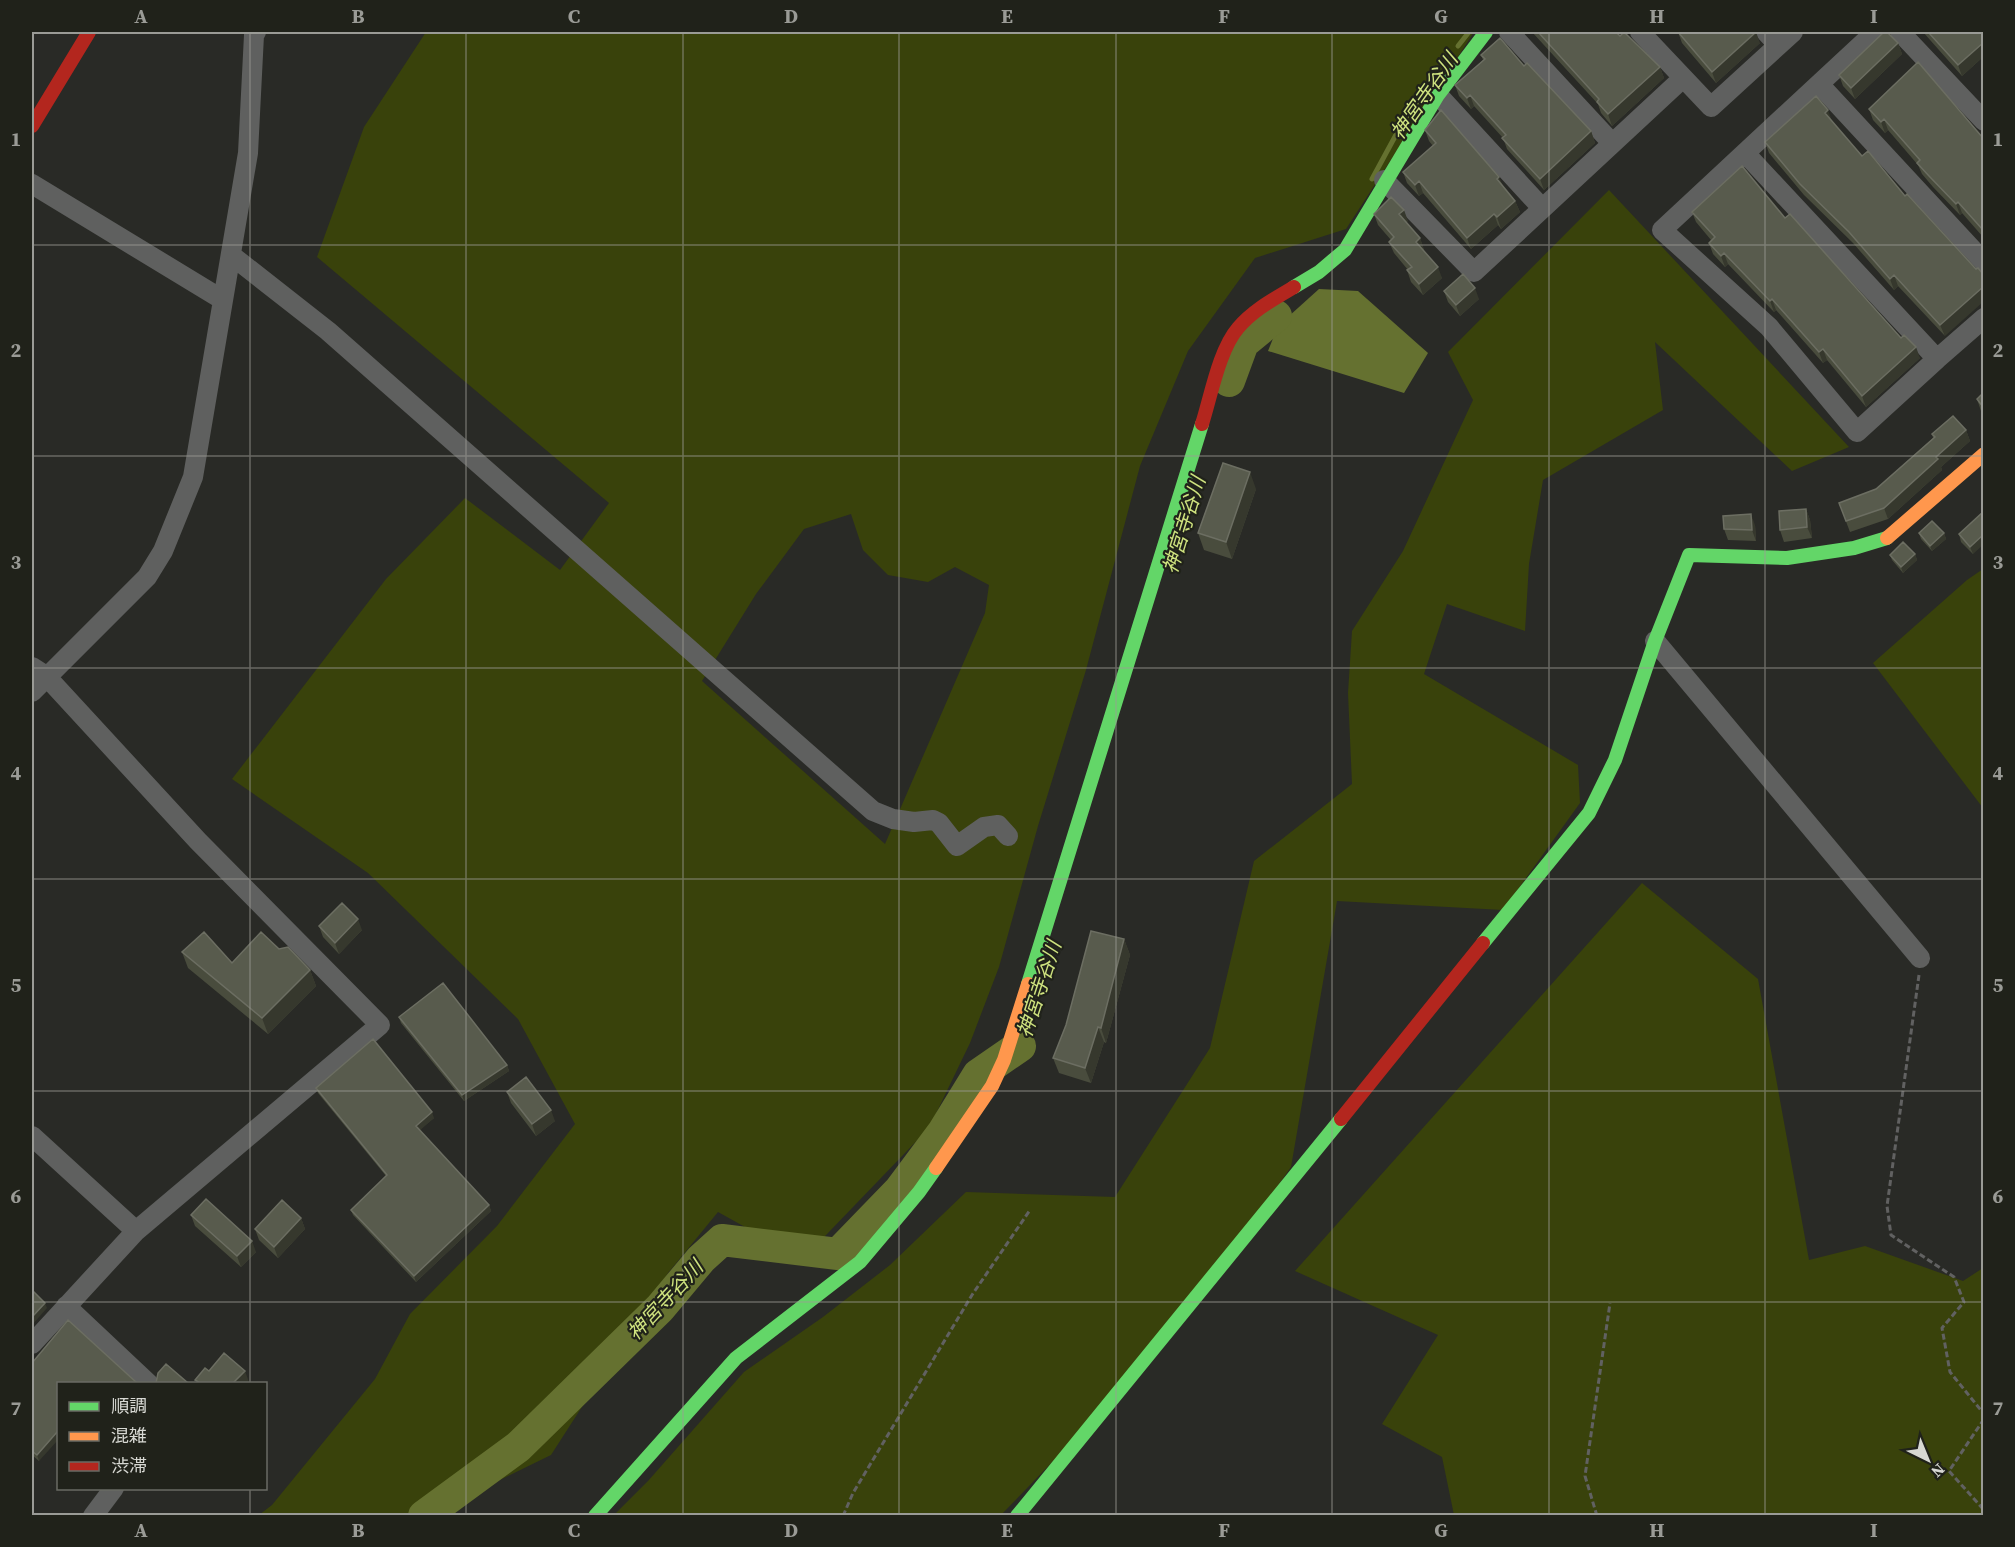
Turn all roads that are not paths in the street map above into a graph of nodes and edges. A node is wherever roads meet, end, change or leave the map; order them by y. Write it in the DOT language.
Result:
graph roads {
  1 [pos="89,32"];
  2 [pos="256,32"];
  3 [pos="1486,32"];
  4 [pos="1509,32"];
  5 [pos="1640,32"];
  6 [pos="1793,32"];
  7 [pos="1875,32"];
  8 [pos="1900,32"];
  9 [pos="1772,38"];
  10 [pos="1683,78"];
  11 [pos="1819,84"];
  12 [pos="1438,95"];
  13 [pos="39,98"];
  14 [pos="1983,121"];
  15 [pos="32,126"];
  16 [pos="1612,143"];
  17 [pos="1745,153"];
  18 [pos="1384,180"];
  19 [pos="32,184"];
  20 [pos="1542,208"];
  21 [pos="231,255"];
  22 [pos="1983,262"];
  23 [pos="224,300"];
  24 [pos="1983,318"];
  25 [pos="1937,359"];
  26 [pos="1983,454"];
  27 [pos="1655,640"];
  28 [pos="39,671"];
  29 [pos="32,692"];
  30 [pos="1008,836"];
  31 [pos="1920,958"];
  32 [pos="32,1136"];
  33 [pos="136,1231"];
  34 [pos="66,1306"];
  35 [pos="32,1344"];
  36 [pos="149,1382"];
  37 [pos="112,1490"];
  38 [pos="93,1515"];
  39 [pos="595,1515"];
  40 [pos="1017,1515"];
  1 -- 13 [label="street"];
  2 -- 21 [label="street"];
  3 -- 12 [label="street"];
  4 -- 16 [label="street"];
  5 -- 10 [label="street"];
  6 -- 9 [label="street"];
  7 -- 11 [label="street"];
  8 -- 14 [label="street"];
  9 -- 10 [label="street"];
  10 -- 16 [label="street"];
  11 -- 17 [label="street"];
  11 -- 22 [label="street"];
  12 -- 18 [label="street"];
  12 -- 20 [label="street"];
  13 -- 15 [label="street"];
  16 -- 20 [label="street"];
  17 -- 25 [label="street"];
  17 -- 25 [label="street"];
  18 -- 20 [label="street"];
  18 -- 39 [label="street"];
  19 -- 23 [label="street"];
  21 -- 23 [label="street"];
  21 -- 30 [label="street"];
  23 -- 28 [label="street"];
  24 -- 25 [label="street"];
  26 -- 27 [label="street"];
  27 -- 31 [label="street"];
  27 -- 40 [label="street"];
  28 -- 29 [label="street"];
  28 -- 33 [label="street"];
  32 -- 33 [label="street"];
  33 -- 34 [label="street"];
  34 -- 35 [label="street"];
  34 -- 36 [label="street"];
  37 -- 38 [label="street"];
}
